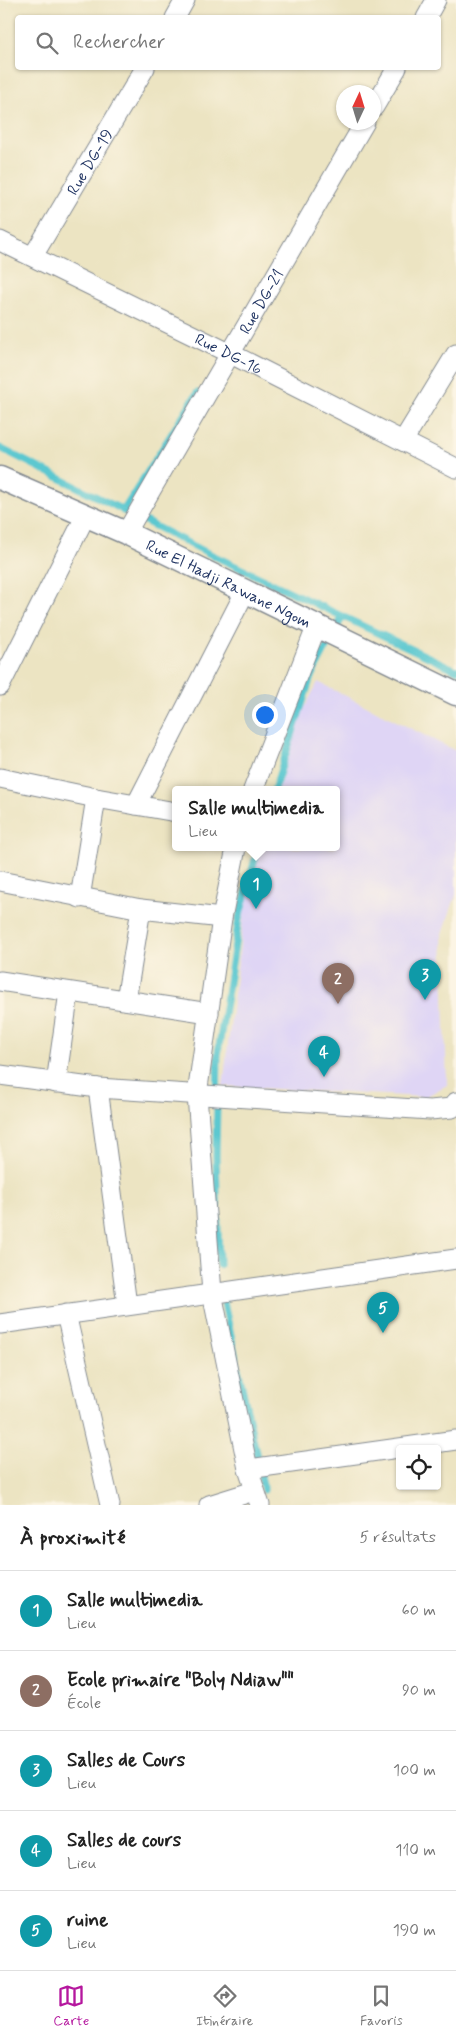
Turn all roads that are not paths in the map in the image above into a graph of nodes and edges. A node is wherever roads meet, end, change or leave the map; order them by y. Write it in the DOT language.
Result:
graph roads {
  1 [pos="185,0"];
  2 [pos="436,0"];
  3 [pos="177,15"];
  4 [pos="428,15"];
  5 [pos="144,70"];
  6 [pos="396,70"];
  7 [pos="381,95"];
  8 [pos="359,130"];
  9 [pos="0,241"];
  10 [pos="34,256"];
  11 [pos="229,353"];
  12 [pos="456,354"];
  13 [pos="403,441"];
  14 [pos="456,468"];
  15 [pos="0,478"];
  16 [pos="86,515"];
  17 [pos="126,533"];
  18 [pos="246,592"];
  19 [pos="317,625"];
  20 [pos="0,686"];
  21 [pos="456,694"];
  22 [pos="0,778"];
  23 [pos="255,786"];
  24 [pos="96,798"];
  25 [pos="136,804"];
  26 [pos="172,811"];
  27 [pos="235,851"];
  28 [pos="0,881"];
  29 [pos="80,898"];
  30 [pos="141,909"];
  31 [pos="222,918"];
  32 [pos="0,981"];
  33 [pos="69,992"];
  34 [pos="126,1000"];
  35 [pos="209,1013"];
  36 [pos="0,1075"];
  37 [pos="56,1083"];
  38 [pos="98,1088"];
  39 [pos="196,1095"];
  40 [pos="456,1102"];
  41 [pos="456,1259"];
  42 [pos="212,1294"];
  43 [pos="128,1306"];
  44 [pos="66,1314"];
  45 [pos="0,1324"];
  46 [pos="456,1440"];
  47 [pos="248,1469"];
  48 [pos="257,1498"];
  49 [pos="110,1505"];
  50 [pos="209,1505"];
  1 -- 3 [label="street"];
  2 -- 4 [label="street"];
  5 -- 10 [label="street, Rue DG-19"];
  6 -- 7 [label="street"];
  8 -- 11 [label="street, Rue DG-21"];
  9 -- 10 [label="street, Rue DG-16"];
  10 -- 11 [label="street, Rue DG-16"];
  11 -- 13 [label="street, Rue DG-16"];
  11 -- 17 [label="street, Rue DG-21"];
  12 -- 13 [label="street"];
  13 -- 14 [label="street, Rue DG-16"];
  15 -- 16 [label="street, Rue El Hadji Rawane Ngom"];
  16 -- 17 [label="street, Rue El Hadji Rawane Ngom"];
  16 -- 20 [label="street"];
  17 -- 18 [label="street, Rue El Hadji Rawane Ngom"];
  18 -- 19 [label="street, Rue El Hadji Rawane Ngom"];
  18 -- 25 [label="street"];
  19 -- 21 [label="street, Rue El Hadji Rawane Ngom"];
  19 -- 23 [label="street"];
  22 -- 24 [label="street"];
  24 -- 25 [label="street"];
  24 -- 29 [label="street"];
  25 -- 26 [label="street"];
  27 -- 31 [label="street"];
  28 -- 29 [label="street"];
  29 -- 30 [label="street"];
  30 -- 31 [label="street"];
  30 -- 34 [label="street"];
  31 -- 35 [label="street"];
  32 -- 33 [label="street"];
  33 -- 34 [label="street"];
  33 -- 37 [label="street"];
  34 -- 35 [label="street"];
  35 -- 39 [label="street"];
  36 -- 37 [label="street"];
  37 -- 38 [label="street"];
  38 -- 39 [label="street"];
  38 -- 43 [label="street"];
  39 -- 40 [label="street"];
  39 -- 42 [label="street"];
  41 -- 42 [label="street"];
  42 -- 43 [label="street"];
  42 -- 47 [label="street"];
  43 -- 44 [label="street"];
  44 -- 45 [label="street"];
  44 -- 49 [label="street"];
  46 -- 47 [label="street"];
  47 -- 48 [label="street"];
  48 -- 50 [label="street"];
}
